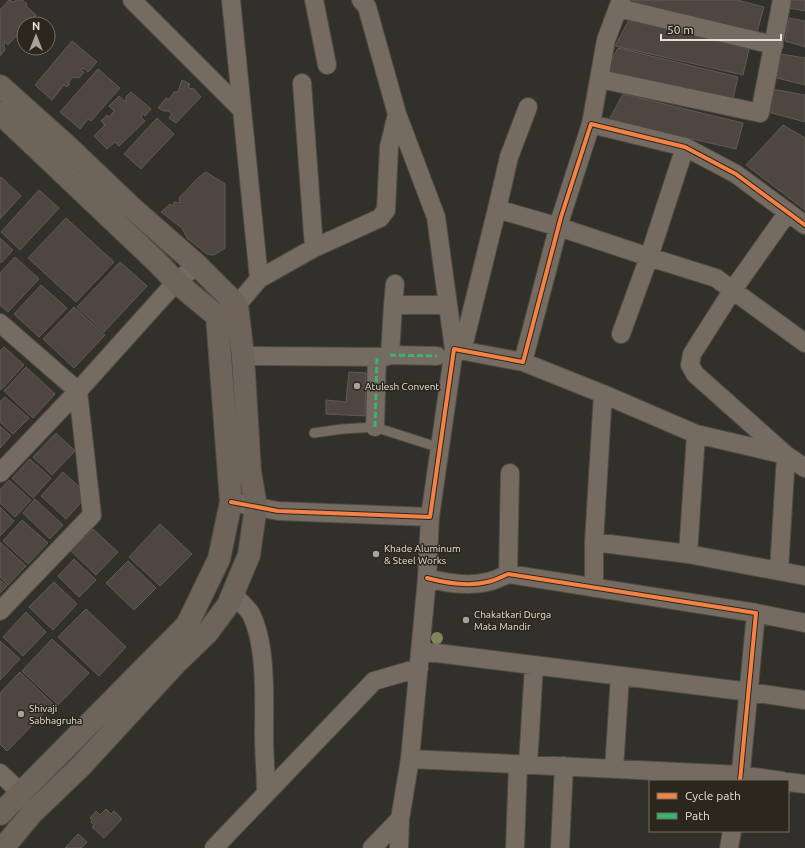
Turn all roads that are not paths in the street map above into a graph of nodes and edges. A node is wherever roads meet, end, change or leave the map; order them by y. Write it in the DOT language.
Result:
graph roads {
  1 [pos="132,0"];
  2 [pos="231,0"];
  3 [pos="314,0"];
  4 [pos="361,0"];
  5 [pos="782,0"];
  6 [pos="619,4"];
  7 [pos="774,45"];
  8 [pos="328,65"];
  9 [pos="600,79"];
  10 [pos="302,83"];
  11 [pos="0,86"];
  12 [pos="528,107"];
  13 [pos="242,110"];
  14 [pos="0,113"];
  15 [pos="397,114"];
  16 [pos="591,124"];
  17 [pos="685,147"];
  18 [pos="497,209"];
  19 [pos="788,212"];
  20 [pos="805,225"];
  21 [pos="559,227"];
  22 [pos="314,248"];
  23 [pos="648,257"];
  24 [pos="197,265"];
  25 [pos="259,279"];
  26 [pos="176,282"];
  27 [pos="395,284"];
  28 [pos="732,291"];
  29 [pos="237,305"];
  30 [pos="394,305"];
  31 [pos="448,305"];
  32 [pos="217,316"];
  33 [pos="1,327"];
  34 [pos="621,334"];
  35 [pos="805,343"];
  36 [pos="458,350"];
  37 [pos="243,356"];
  38 [pos="383,356"];
  39 [pos="437,356"];
  40 [pos="524,362"];
  41 [pos="78,391"];
  42 [pos="603,394"];
  43 [pos="375,427"];
  44 [pos="314,433"];
  45 [pos="696,434"];
  46 [pos="440,448"];
  47 [pos="786,455"];
  48 [pos="805,468"];
  49 [pos="0,473"];
  50 [pos="510,473"];
  51 [pos="231,502"];
  52 [pos="256,506"];
  53 [pos="430,517"];
  54 [pos="594,542"];
  55 [pos="688,554"];
  56 [pos="778,571"];
  57 [pos="508,574"];
  58 [pos="805,576"];
  59 [pos="427,578"];
  60 [pos="594,588"];
  61 [pos="233,594"];
  62 [pos="0,611"];
  63 [pos="756,613"];
  64 [pos="805,623"];
  65 [pos="421,651"];
  66 [pos="534,665"];
  67 [pos="419,668"];
  68 [pos="620,676"];
  69 [pos="750,692"];
  70 [pos="805,700"];
  71 [pos="410,759"];
  72 [pos="523,764"];
  73 [pos="564,766"];
  74 [pos="614,769"];
  75 [pos="0,773"];
  76 [pos="740,778"];
  77 [pos="768,780"];
  78 [pos="789,782"];
  79 [pos="805,784"];
  80 [pos="20,792"];
  81 [pos="266,793"];
  82 [pos="0,814"];
  83 [pos="400,820"];
  84 [pos="732,832"];
  85 [pos="3,848"];
  86 [pos="214,848"];
  87 [pos="372,848"];
  88 [pos="399,848"];
  89 [pos="515,848"];
  90 [pos="560,848"];
  91 [pos="729,848"];
  1 -- 13 [label="street"];
  2 -- 13 [label="street"];
  3 -- 8 [label="street"];
  4 -- 15 [label="street"];
  5 -- 7 [label="street"];
  6 -- 7 [label="street"];
  6 -- 9 [label="street"];
  7 -- 9 [label="street"];
  9 -- 16 [label="street"];
  10 -- 22 [label="street"];
  11 -- 24 [label="main road"];
  12 -- 18 [label="street"];
  13 -- 25 [label="street"];
  14 -- 26 [label="main road"];
  15 -- 22 [label="street"];
  15 -- 31 [label="street"];
  16 -- 17 [label="street"];
  16 -- 21 [label="street"];
  17 -- 19 [label="street"];
  17 -- 23 [label="street"];
  18 -- 21 [label="street"];
  18 -- 36 [label="street"];
  19 -- 20 [label="street"];
  19 -- 28 [label="street"];
  21 -- 23 [label="street"];
  21 -- 40 [label="street"];
  22 -- 25 [label="street"];
  23 -- 28 [label="street"];
  23 -- 34 [label="street"];
  24 -- 26 [label="street"];
  24 -- 29 [label="main road"];
  25 -- 29 [label="street"];
  26 -- 32 [label="main road"];
  26 -- 41 [label="street"];
  27 -- 30 [label="street"];
  28 -- 35 [label="street"];
  28 -- 47 [label="street"];
  29 -- 32 [label="street"];
  29 -- 37 [label="main road"];
  30 -- 31 [label="street"];
  30 -- 38 [label="street"];
  31 -- 36 [label="street"];
  32 -- 51 [label="main road"];
  33 -- 41 [label="street"];
  36 -- 40 [label="street"];
  36 -- 46 [label="street"];
  37 -- 38 [label="street"];
  37 -- 52 [label="main road"];
  38 -- 39 [label="street"];
  38 -- 43 [label="street"];
  40 -- 42 [label="street"];
  41 -- 49 [label="street"];
  41 -- 62 [label="street"];
  42 -- 45 [label="street"];
  42 -- 54 [label="street"];
  43 -- 44 [label="lane"];
  43 -- 46 [label="lane"];
  45 -- 47 [label="street"];
  45 -- 55 [label="street"];
  46 -- 53 [label="street"];
  47 -- 48 [label="street"];
  47 -- 56 [label="street"];
  50 -- 57 [label="street"];
  51 -- 52 [label="street"];
  51 -- 80 [label="main road"];
  52 -- 53 [label="street"];
  52 -- 61 [label="main road"];
  53 -- 59 [label="street"];
  54 -- 55 [label="street"];
  54 -- 60 [label="street"];
  55 -- 56 [label="street"];
  56 -- 58 [label="street"];
  57 -- 59 [label="street"];
  57 -- 60 [label="street"];
  59 -- 65 [label="street"];
  60 -- 63 [label="street"];
  61 -- 81 [label="street"];
  61 -- 85 [label="main road"];
  63 -- 64 [label="street"];
  63 -- 69 [label="street"];
  65 -- 66 [label="street"];
  65 -- 67 [label="street"];
  66 -- 68 [label="street"];
  66 -- 72 [label="street"];
  67 -- 71 [label="street"];
  67 -- 81 [label="street"];
  68 -- 69 [label="street"];
  68 -- 74 [label="street"];
  69 -- 70 [label="street"];
  69 -- 76 [label="street"];
  71 -- 72 [label="street"];
  71 -- 83 [label="street"];
  72 -- 73 [label="street"];
  72 -- 89 [label="street"];
  73 -- 74 [label="street"];
  73 -- 90 [label="street"];
  74 -- 76 [label="street"];
  75 -- 80 [label="street"];
  76 -- 77 [label="street"];
  78 -- 79 [label="street"];
  80 -- 82 [label="main road"];
  81 -- 86 [label="street"];
  83 -- 87 [label="street"];
  83 -- 88 [label="street"];
  84 -- 91 [label="street"];
}
